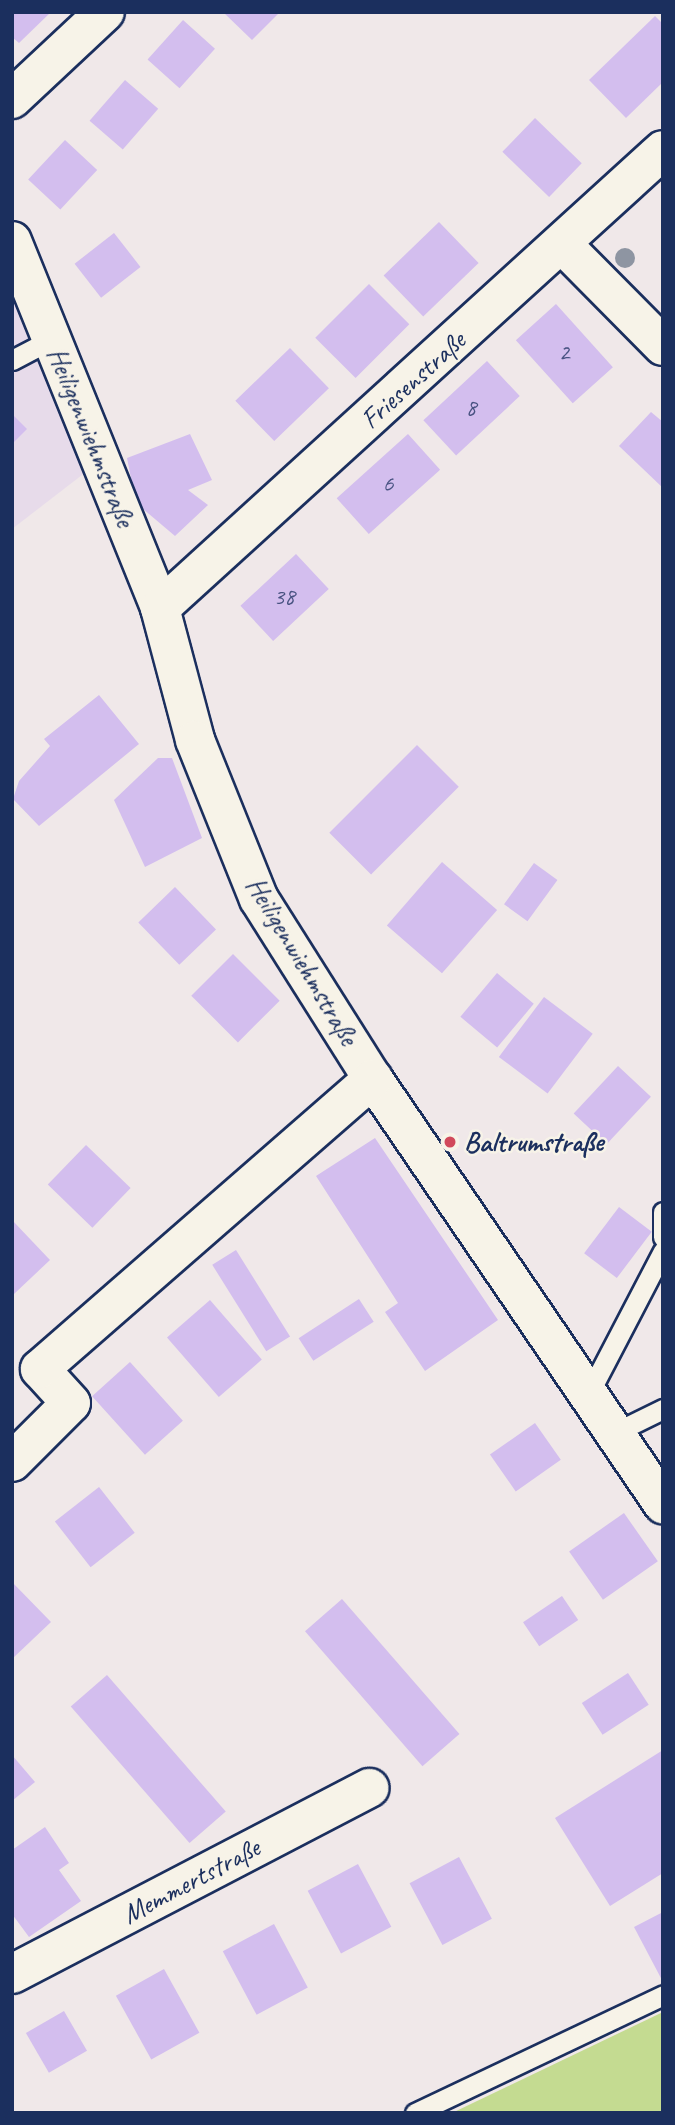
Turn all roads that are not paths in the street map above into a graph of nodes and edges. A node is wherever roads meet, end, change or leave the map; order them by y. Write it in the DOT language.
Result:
graph roads {
  1 [pos="105,12"];
  2 [pos="12,99"];
  3 [pos="663,150"];
  4 [pos="12,241"];
  5 [pos="563,246"];
  6 [pos="52,339"];
  7 [pos="663,346"];
  8 [pos="12,360"];
  9 [pos="160,608"];
  10 [pos="373,1079"];
  11 [pos="663,1212"];
  12 [pos="663,1237"];
  13 [pos="663,1251"];
  14 [pos="588,1395"];
  15 [pos="663,1409"];
  16 [pos="614,1433"];
  17 [pos="12,1462"];
  18 [pos="663,1504"];
  19 [pos="370,1788"];
  20 [pos="12,1974"];
  21 [pos="663,1996"];
  22 [pos="415,2113"];
  1 -- 2 [label="street"];
  3 -- 5 [label="street, Friesenstraße"];
  4 -- 6 [label="street, Heiligenwiehmstraße"];
  5 -- 7 [label="street"];
  5 -- 9 [label="street, Friesenstraße"];
  6 -- 8 [label="lane"];
  6 -- 9 [label="street, Heiligenwiehmstraße"];
  9 -- 10 [label="street, Heiligenwiehmstraße"];
  10 -- 14 [label="street, Heiligenwiehmstraße"];
  10 -- 17 [label="street"];
  11 -- 12 [label="lane"];
  13 -- 14 [label="lane"];
  14 -- 16 [label="street, Heiligenwiehmstraße"];
  15 -- 16 [label="lane"];
  16 -- 18 [label="street, Heiligenwiehmstraße"];
  19 -- 20 [label="street, Memmertstraße"];
  21 -- 22 [label="lane"];
}
